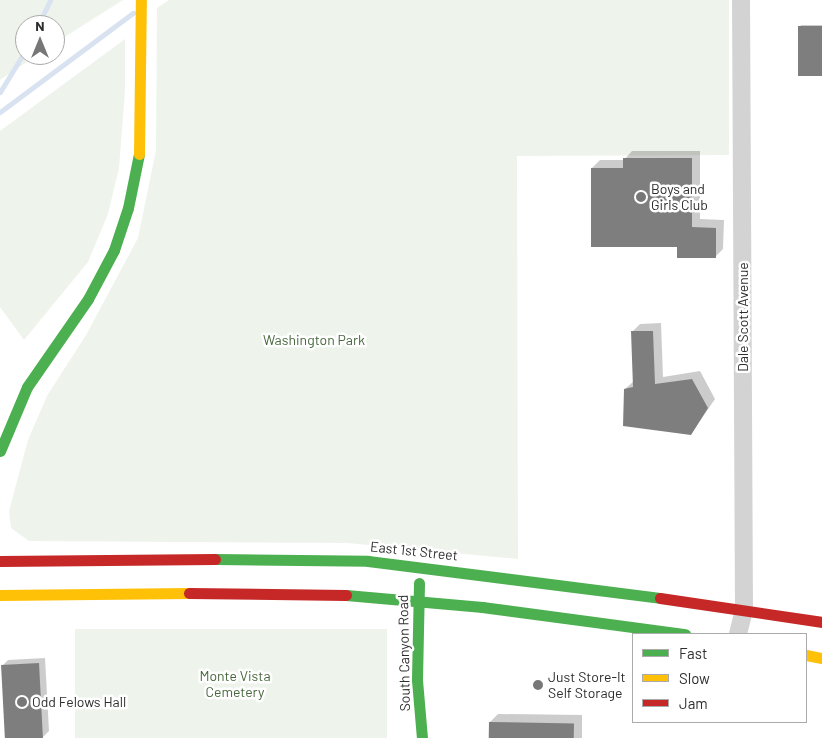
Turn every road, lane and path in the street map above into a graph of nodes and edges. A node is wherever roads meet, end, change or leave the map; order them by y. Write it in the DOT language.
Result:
graph roads {
  1 [pos="141,0"];
  2 [pos="742,0"];
  3 [pos="0,451"];
  4 [pos="0,561"];
  5 [pos="421,567"];
  6 [pos="0,595"];
  7 [pos="417,600"];
  8 [pos="744,610"];
  9 [pos="822,622"];
  10 [pos="677,633"];
  11 [pos="738,633"];
  12 [pos="807,655"];
  13 [pos="822,658"];
  14 [pos="422,738"];
  1 -- 3 [label="main road"];
  2 -- 8 [label="street, Dale Scott Avenue"];
  4 -- 5 [label="main road, East 1st Street"];
  5 -- 7 [label="main road, South Canyon Road"];
  5 -- 8 [label="main road, East 1st Street"];
  6 -- 7 [label="main road"];
  7 -- 10 [label="main road"];
  7 -- 14 [label="main road, South Canyon Road"];
  8 -- 9 [label="main road, East 1st Street"];
  8 -- 11 [label="street, Dale Scott Avenue"];
  12 -- 13 [label="main road"];
}
